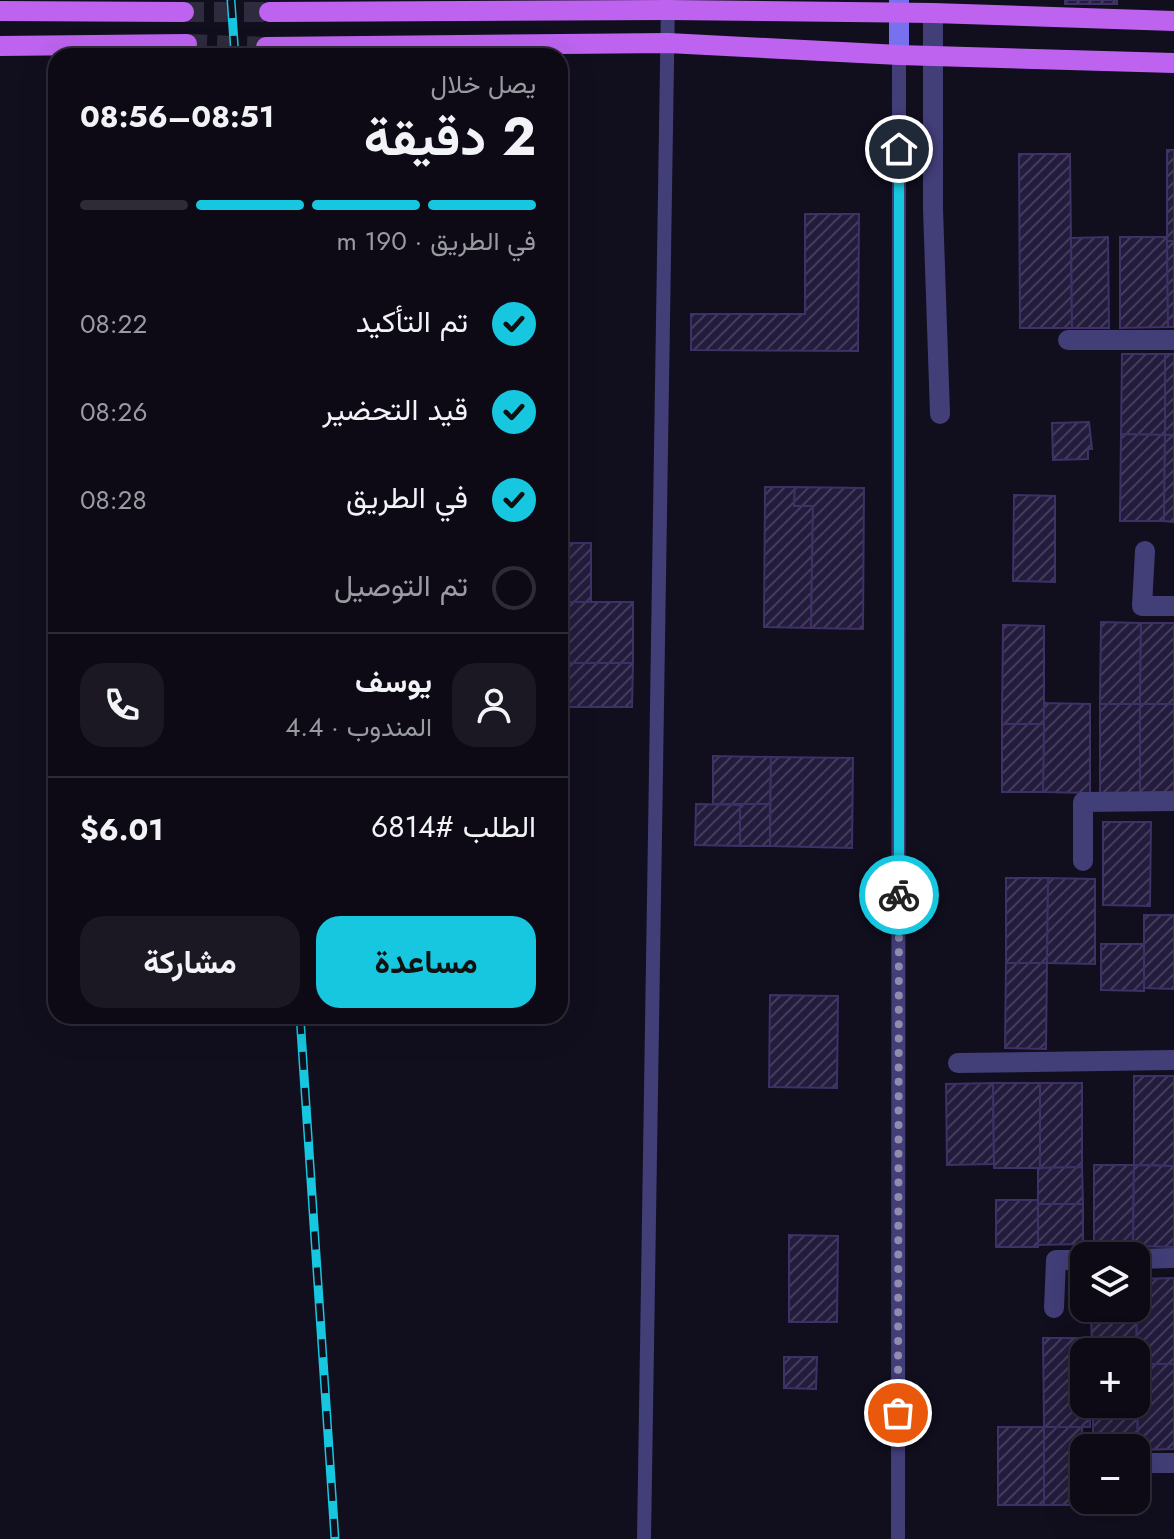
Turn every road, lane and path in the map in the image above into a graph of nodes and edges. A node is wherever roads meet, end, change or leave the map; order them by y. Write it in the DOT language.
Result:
graph roads {
  1 [pos="668,5"];
  2 [pos="436,6"];
  3 [pos="721,6"];
  4 [pos="899,6"];
  5 [pos="933,6"];
  6 [pos="857,7"];
  7 [pos="0,11"];
  8 [pos="184,12"];
  9 [pos="269,12"];
  10 [pos="1174,21"];
  11 [pos="668,43"];
  12 [pos="187,44"];
  13 [pos="0,46"];
  14 [pos="266,47"];
  15 [pos="899,55"];
  16 [pos="934,56"];
  17 [pos="1174,63"];
  18 [pos="1068,340"];
  19 [pos="1174,340"];
  20 [pos="940,414"];
  21 [pos="1145,551"];
  22 [pos="1174,606"];
  23 [pos="1174,801"];
  24 [pos="1083,861"];
  25 [pos="1174,1060"];
  26 [pos="958,1063"];
  27 [pos="1174,1258"];
  28 [pos="1150,1259"];
  29 [pos="1070,1260"];
  30 [pos="1054,1308"];
  31 [pos="1150,1463"];
  32 [pos="1174,1463"];
  33 [pos="644,1539"];
  34 [pos="898,1539"];
  1 -- 2 [label="main road"];
  1 -- 3 [label="main road"];
  1 -- 11 [label="lane"];
  2 -- 9 [label="main road"];
  3 -- 6 [label="main road"];
  4 -- 5 [label="main road"];
  4 -- 6 [label="main road"];
  4 -- 15 [label="main road"];
  5 -- 10 [label="main road"];
  5 -- 16 [label="street"];
  7 -- 8 [label="main road"];
  11 -- 14 [label="main road"];
  11 -- 15 [label="main road"];
  11 -- 33 [label="lane"];
  12 -- 13 [label="main road"];
  15 -- 16 [label="main road"];
  15 -- 34 [label="lane"];
  16 -- 17 [label="main road"];
  16 -- 20 [label="street"];
  18 -- 19 [label="street"];
  21 -- 22 [label="street"];
  23 -- 24 [label="street"];
  25 -- 26 [label="street"];
  27 -- 28 [label="street"];
  29 -- 30 [label="street"];
  31 -- 32 [label="street"];
}
